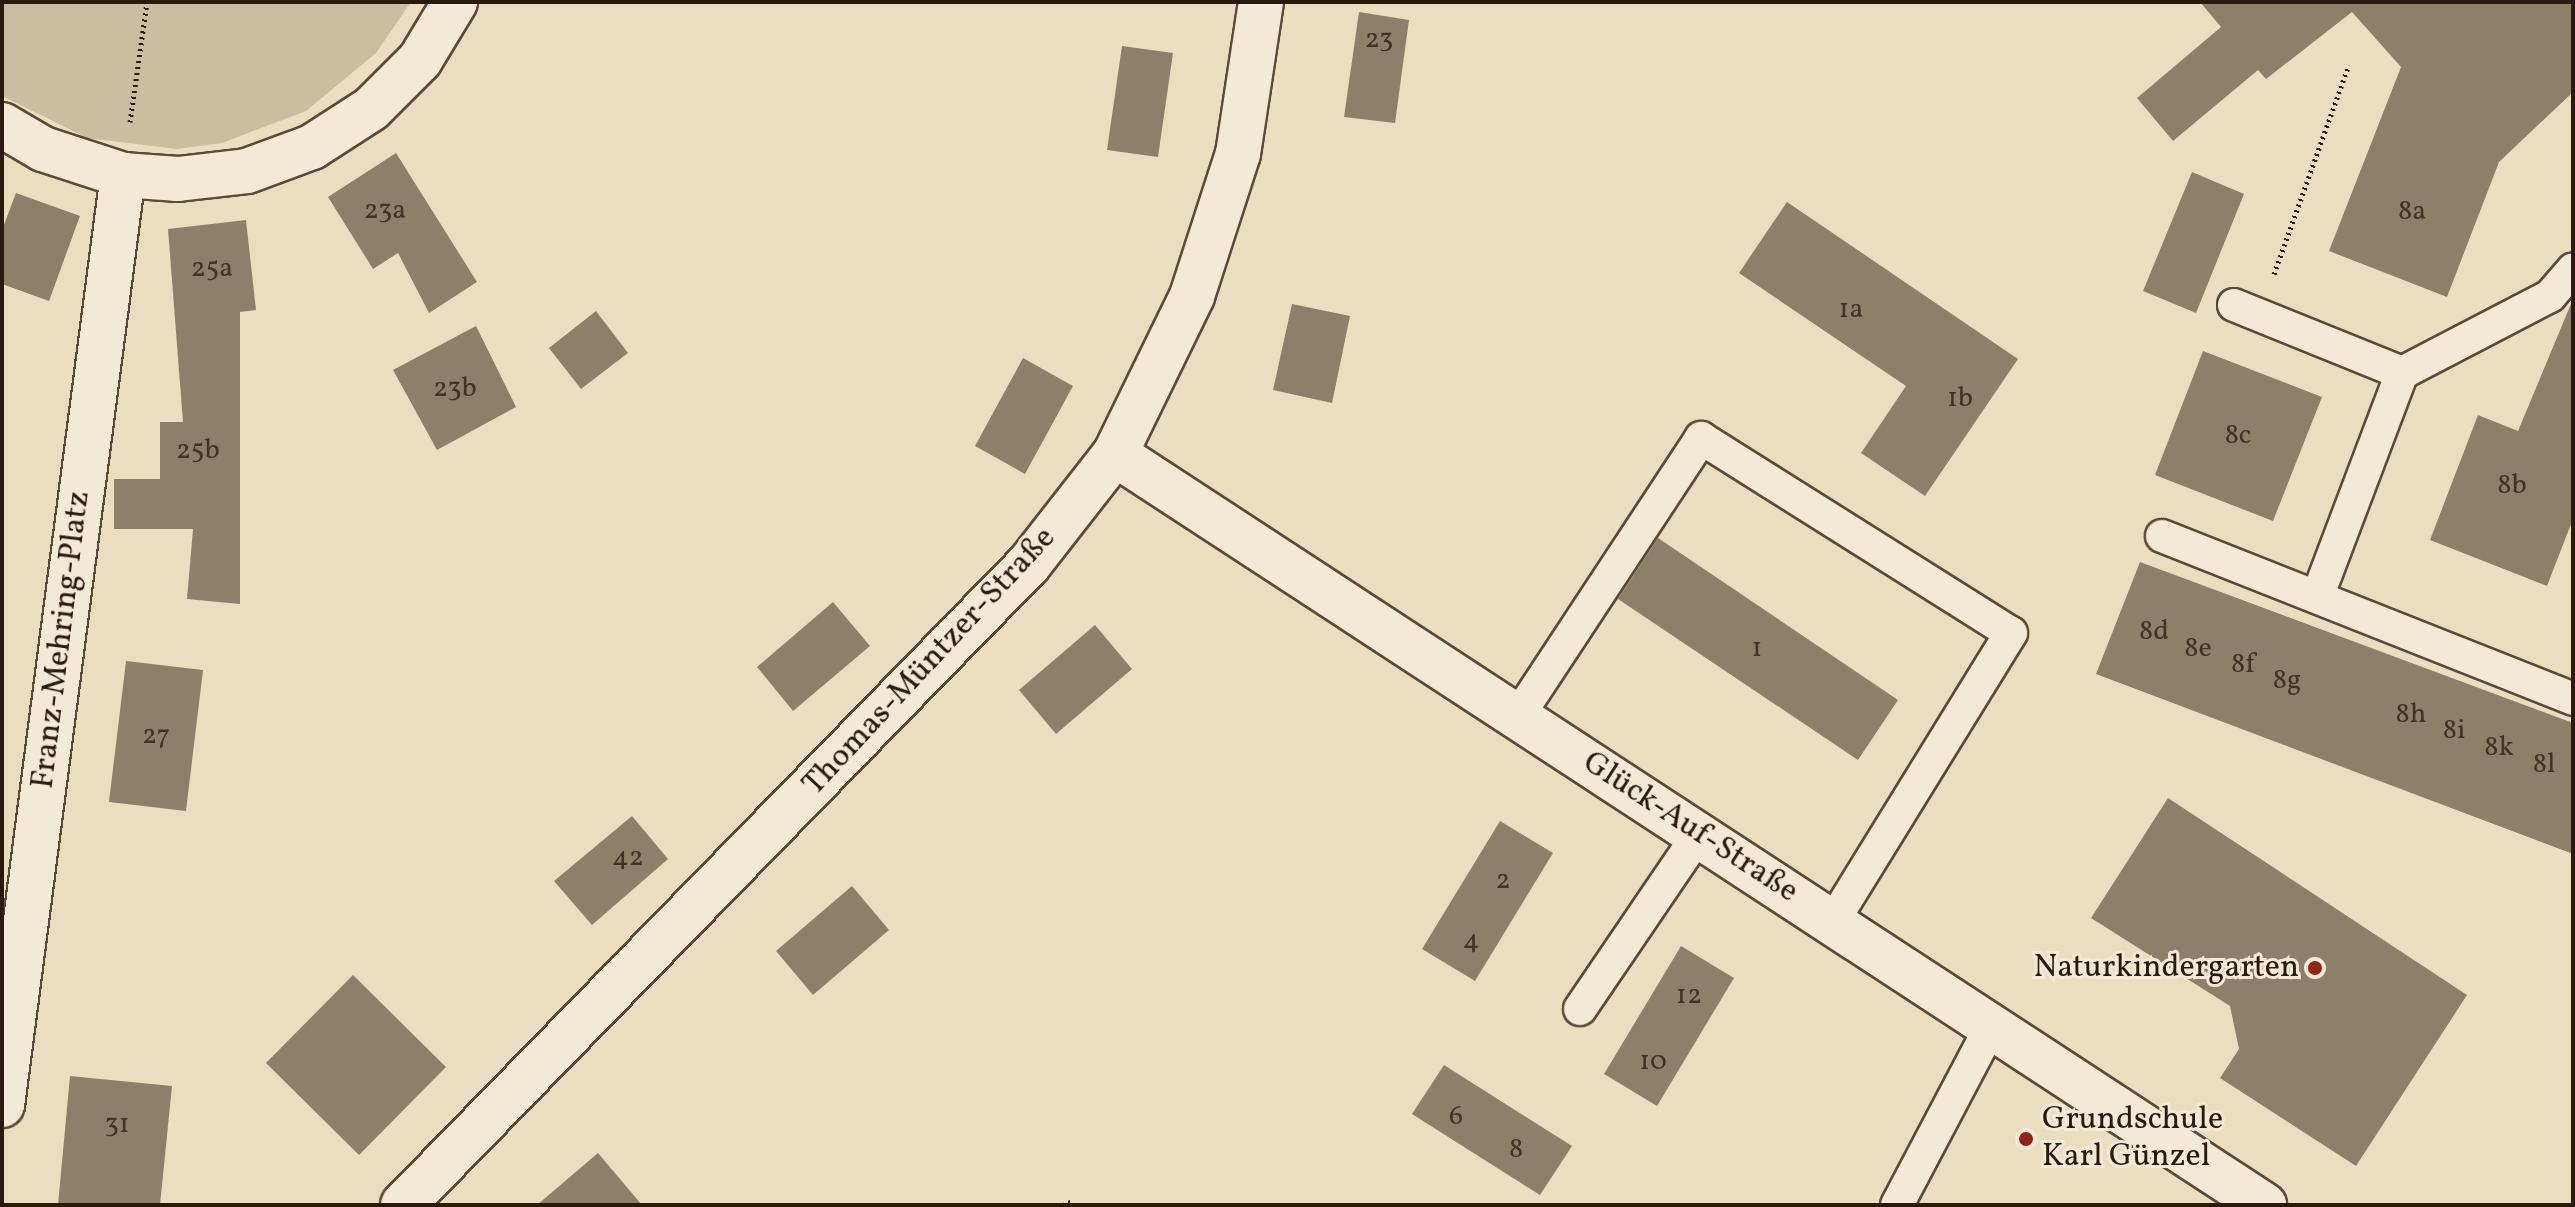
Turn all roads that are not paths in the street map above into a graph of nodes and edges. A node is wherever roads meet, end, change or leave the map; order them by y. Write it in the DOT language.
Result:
graph roads {
  1 [pos="455,2"];
  2 [pos="1261,2"];
  3 [pos="2,125"];
  4 [pos="123,175"];
  5 [pos="2573,270"];
  6 [pos="2246,310"];
  7 [pos="2402,373"];
  8 [pos="1115,454"];
  9 [pos="2162,536"];
  10 [pos="2318,595"];
  11 [pos="2573,699"];
  12 [pos="1518,716"];
  13 [pos="1699,834"];
  14 [pos="1833,921"];
  15 [pos="1580,1009"];
  16 [pos="1992,1025"];
  17 [pos="2,1105"];
  18 [pos="403,1205"];
  19 [pos="1897,1205"];
  20 [pos="2264,1205"];
  1 -- 4 [label="street"];
  2 -- 8 [label="street, Thomas-Müntzer-Straße"];
  3 -- 4 [label="street"];
  4 -- 17 [label="street, Franz-Mehring-Platz"];
  5 -- 7 [label="lane"];
  6 -- 7 [label="lane"];
  7 -- 10 [label="lane"];
  8 -- 12 [label="street, Glück-Auf-Straße"];
  8 -- 18 [label="street, Thomas-Müntzer-Straße"];
  9 -- 10 [label="lane"];
  10 -- 11 [label="lane"];
  12 -- 13 [label="street, Glück-Auf-Straße"];
  12 -- 14 [label="lane"];
  13 -- 14 [label="street, Glück-Auf-Straße"];
  13 -- 15 [label="lane"];
  14 -- 16 [label="street, Glück-Auf-Straße"];
  16 -- 19 [label="lane"];
  16 -- 20 [label="street, Glück-Auf-Straße"];
}
